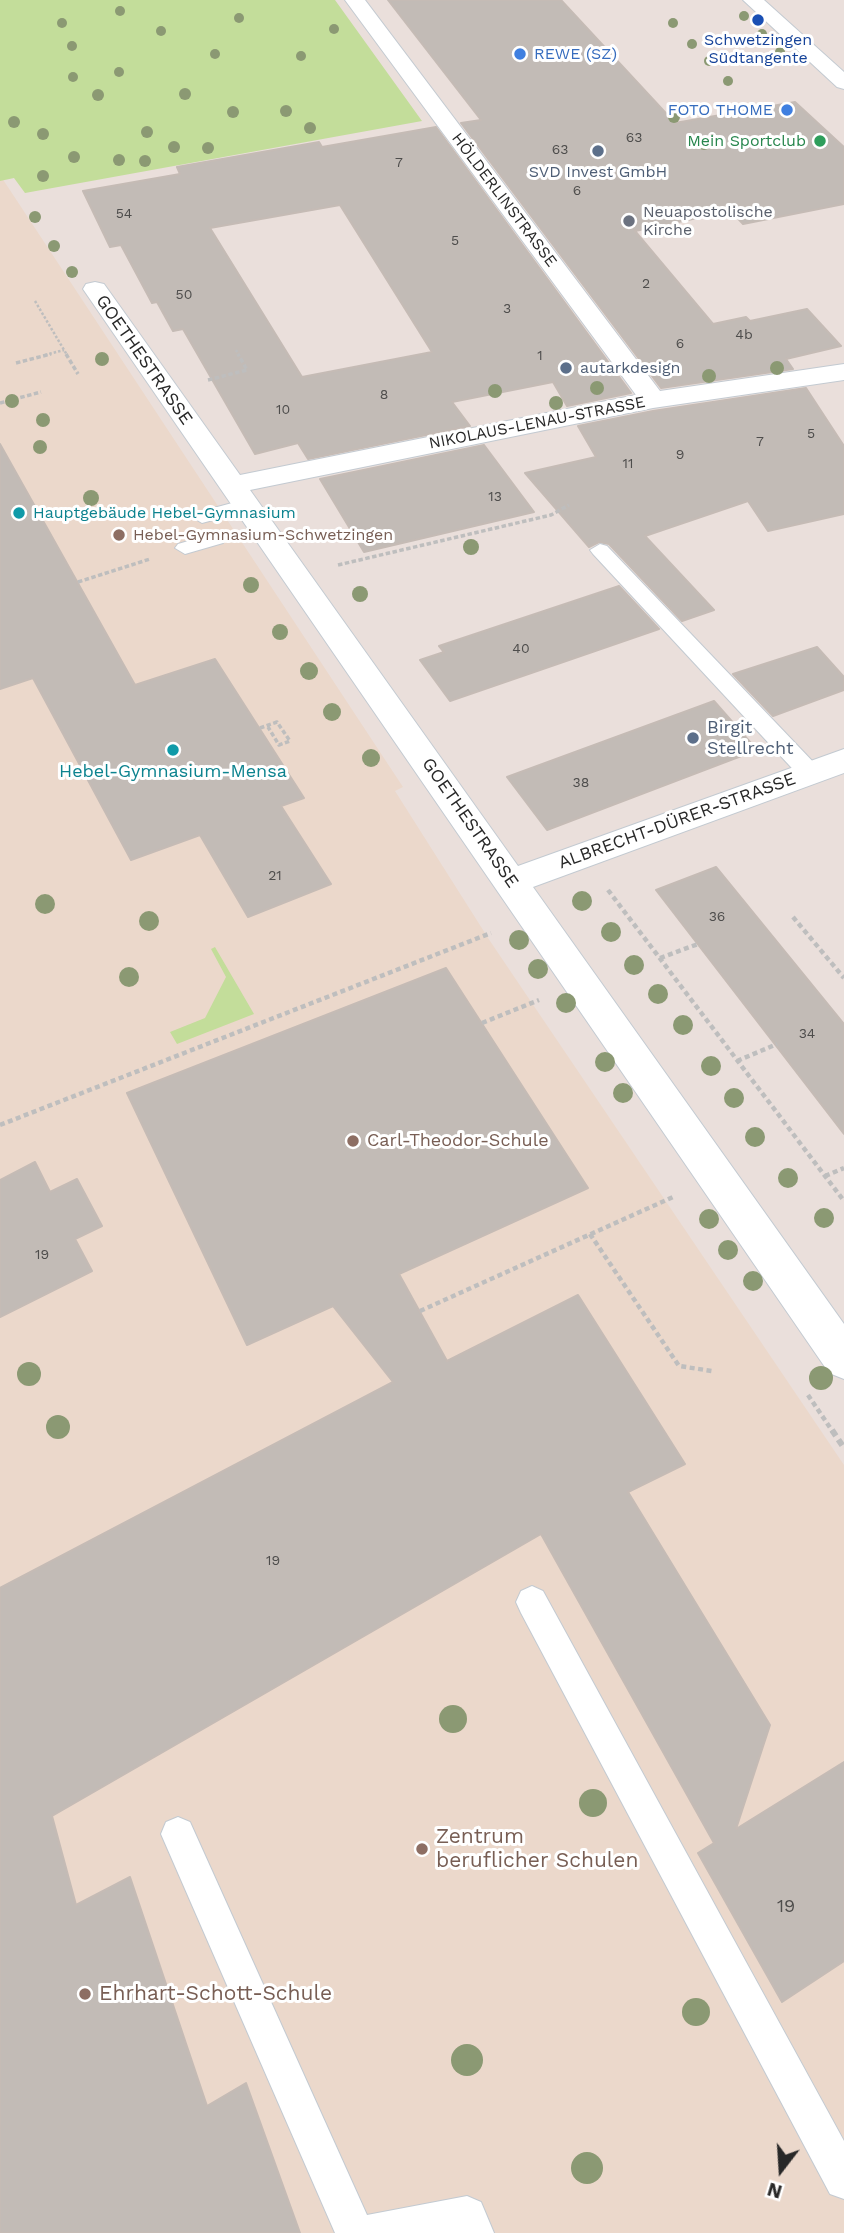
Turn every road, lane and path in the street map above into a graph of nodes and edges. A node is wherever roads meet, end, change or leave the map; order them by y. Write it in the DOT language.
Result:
graph roads {
  1 [pos="355,0"];
  2 [pos="754,0"];
  3 [pos="844,83"];
  4 [pos="94,289"];
  5 [pos="35,301"];
  6 [pos="236,350"];
  7 [pos="64,351"];
  8 [pos="16,363"];
  9 [pos="247,370"];
  10 [pos="844,372"];
  11 [pos="78,374"];
  12 [pos="41,392"];
  13 [pos="653,400"];
  14 [pos="0,403"];
  15 [pos="239,495"];
  16 [pos="569,505"];
  17 [pos="202,517"];
  18 [pos="216,539"];
  19 [pos="185,548"];
  20 [pos="600,550"];
  21 [pos="296,574"];
  22 [pos="78,582"];
  23 [pos="268,727"];
  24 [pos="260,728"];
  25 [pos="844,761"];
  26 [pos="810,773"];
  27 [pos="582,856"];
  28 [pos="511,882"];
  29 [pos="534,917"];
  30 [pos="793,917"];
  31 [pos="698,944"];
  32 [pos="660,958"];
  33 [pos="844,978"];
  34 [pos="539,1000"];
  35 [pos="482,1023"];
  36 [pos="777,1044"];
  37 [pos="737,1061"];
  38 [pos="0,1125"];
  39 [pos="844,1168"];
  40 [pos="825,1176"];
  41 [pos="715,1178"];
  42 [pos="844,1201"];
  43 [pos="590,1234"];
  44 [pos="420,1311"];
  45 [pos="844,1359"];
  46 [pos="712,1371"];
  47 [pos="826,1421"];
  48 [pos="844,1448"];
  49 [pos="532,1602"];
  50 [pos="178,1835"];
  51 [pos="844,2180"];
  52 [pos="355,2233"];
  53 [pos="371,2233"];
  54 [pos="474,2233"];
  1 -- 13 [label="street, HÖLDERLINSTRASSE"];
  2 -- 3 [label="street"];
  4 -- 15 [label="street, GOETHESTRASSE"];
  5 -- 7 [label="path"];
  6 -- 9 [label="path"];
  7 -- 8 [label="path"];
  7 -- 11 [label="path"];
  10 -- 13 [label="street, NIKOLAUS-LENAU-STRASSE"];
  12 -- 14 [label="path"];
  13 -- 15 [label="street, NIKOLAUS-LENAU-STRASSE"];
  15 -- 17 [label="lane"];
  15 -- 21 [label="street, GOETHESTRASSE"];
  16 -- 21 [label="path"];
  18 -- 19 [label="lane"];
  19 -- 22 [label="path"];
  20 -- 26 [label="lane"];
  21 -- 28 [label="street, GOETHESTRASSE"];
  23 -- 24 [label="path"];
  25 -- 26 [label="street, ALBRECHT-DÜRER-STRASSE"];
  26 -- 27 [label="street, ALBRECHT-DÜRER-STRASSE"];
  27 -- 28 [label="street, ALBRECHT-DÜRER-STRASSE"];
  27 -- 32 [label="path"];
  28 -- 29 [label="street, GOETHESTRASSE"];
  29 -- 38 [label="path"];
  29 -- 41 [label="street, GOETHESTRASSE"];
  30 -- 33 [label="path"];
  31 -- 32 [label="path"];
  32 -- 37 [label="path"];
  34 -- 35 [label="path"];
  36 -- 37 [label="path"];
  37 -- 40 [label="path"];
  39 -- 40 [label="path"];
  40 -- 42 [label="path"];
  41 -- 43 [label="path"];
  41 -- 45 [label="street, GOETHESTRASSE"];
  43 -- 44 [label="path"];
  43 -- 46 [label="path"];
  47 -- 48 [label="path"];
  49 -- 51 [label="lane"];
  50 -- 52 [label="lane"];
  53 -- 54 [label="lane"];
}
